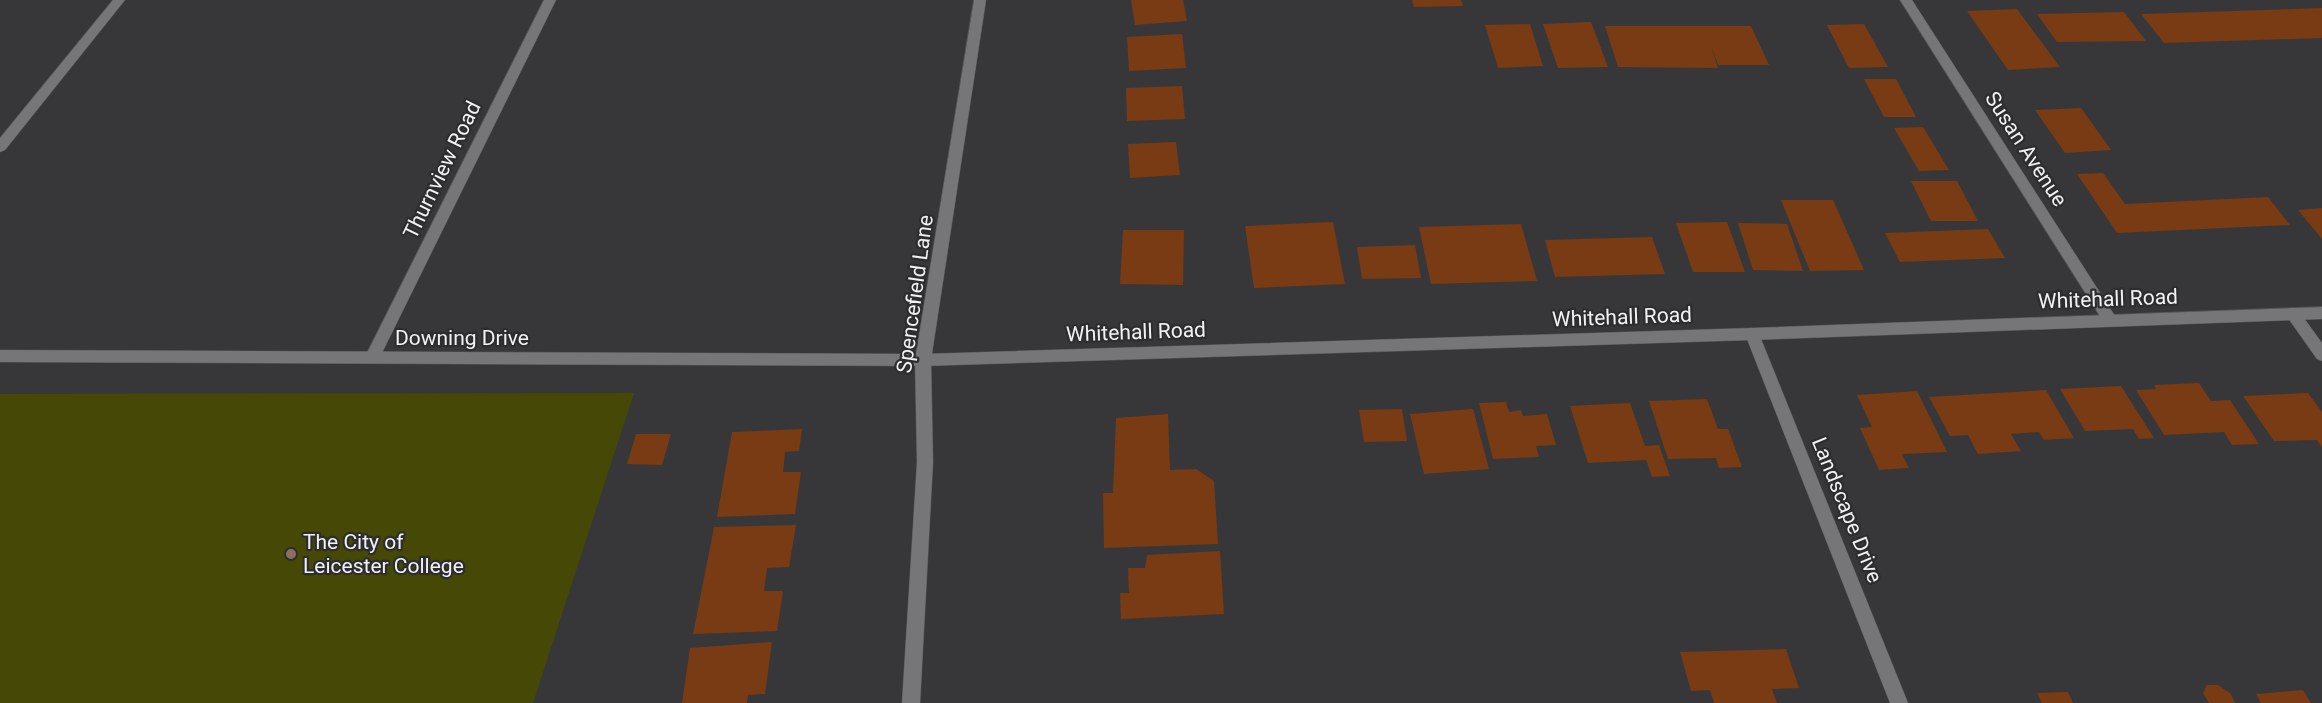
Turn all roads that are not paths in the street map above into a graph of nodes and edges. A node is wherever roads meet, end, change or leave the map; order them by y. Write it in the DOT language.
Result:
graph roads {
  1 [pos="119,0"];
  2 [pos="550,0"];
  3 [pos="980,0"];
  4 [pos="1906,0"];
  5 [pos="0,147"];
  6 [pos="2322,313"];
  7 [pos="2293,314"];
  8 [pos="2110,320"];
  9 [pos="1752,334"];
  10 [pos="2322,355"];
  11 [pos="0,356"];
  12 [pos="372,359"];
  13 [pos="923,360"];
  14 [pos="911,703"];
  15 [pos="1899,703"];
  1 -- 5 [label="street"];
  2 -- 12 [label="street, Thurnview Road"];
  3 -- 13 [label="street, Spencefield Lane"];
  4 -- 8 [label="street, Susan Avenue"];
  6 -- 7 [label="street, Whitehall Road"];
  7 -- 8 [label="street, Whitehall Road"];
  7 -- 10 [label="street"];
  8 -- 9 [label="street, Whitehall Road"];
  9 -- 13 [label="street, Whitehall Road"];
  9 -- 15 [label="street, Landscape Drive"];
  11 -- 12 [label="street, Downing Drive"];
  12 -- 13 [label="street, Downing Drive"];
  13 -- 14 [label="street, Spencefield Lane"];
}
